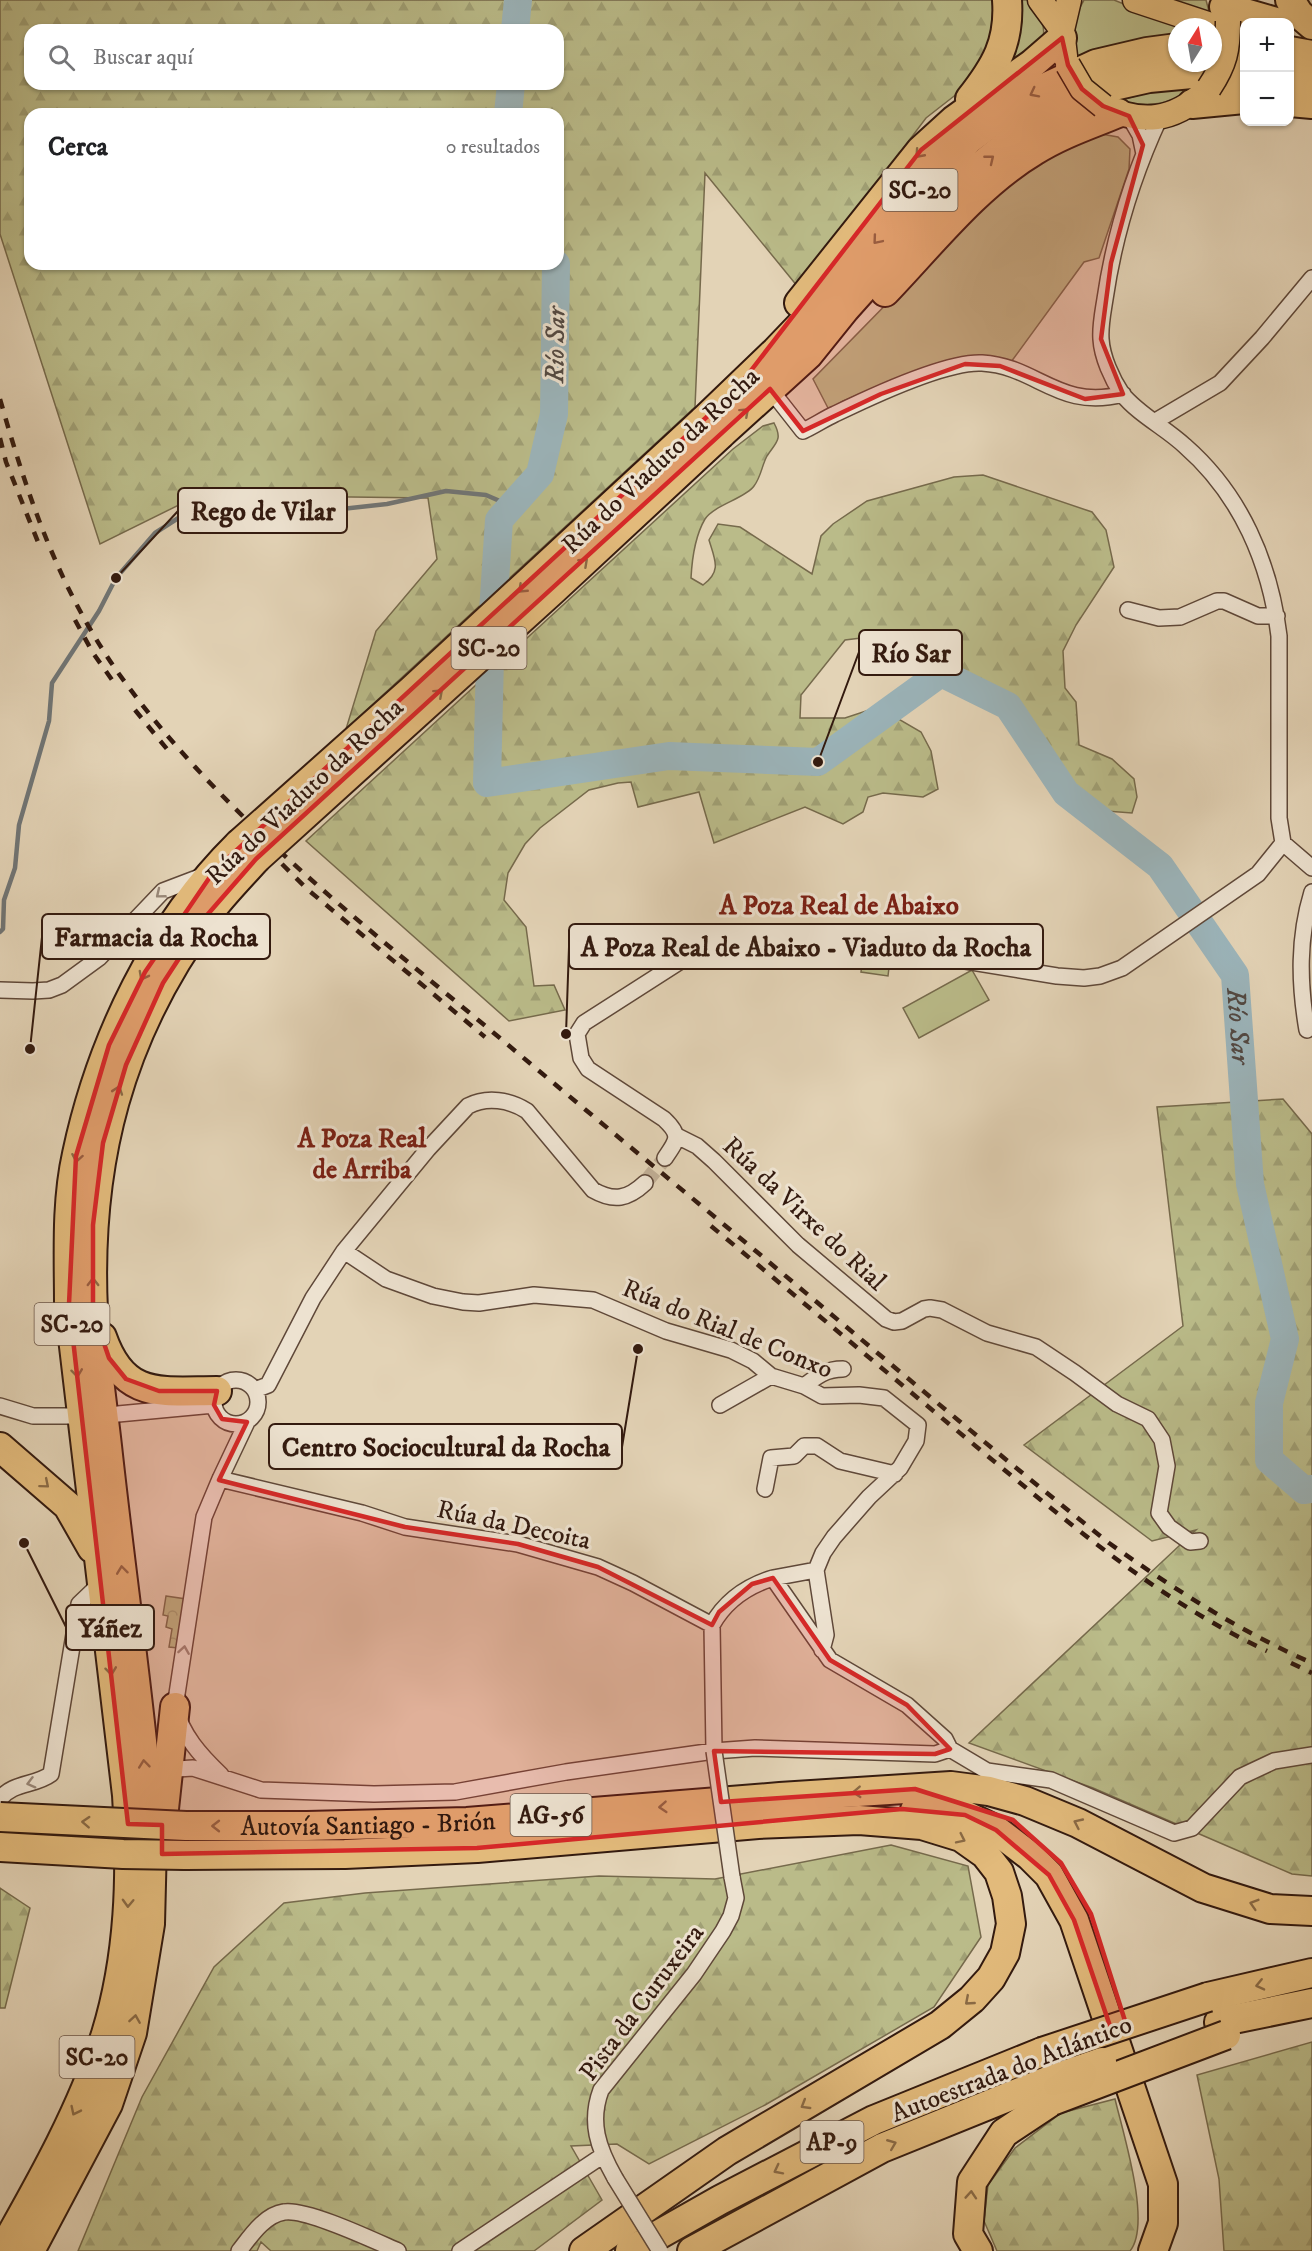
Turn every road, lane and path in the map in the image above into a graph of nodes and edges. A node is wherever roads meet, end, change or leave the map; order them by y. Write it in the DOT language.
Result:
graph roads {
  1 [pos="1007,0"];
  2 [pos="1040,0"];
  3 [pos="1069,0"];
  4 [pos="1135,0"];
  5 [pos="1290,0"];
  6 [pos="1226,22"];
  7 [pos="1312,25"];
  8 [pos="1294,27"];
  9 [pos="1312,32"];
  10 [pos="1062,34"];
  11 [pos="1240,40"];
  12 [pos="1294,52"];
  13 [pos="1168,53"];
  14 [pos="1312,55"];
  15 [pos="1148,65"];
  16 [pos="1240,73"];
  17 [pos="1294,79"];
  18 [pos="1312,82"];
  19 [pos="1201,96"];
  20 [pos="1240,99"];
  21 [pos="1294,103"];
  22 [pos="1312,105"];
  23 [pos="1116,112"];
  24 [pos="1160,117"];
  25 [pos="954,120"];
  26 [pos="1144,154"];
  27 [pos="1312,278"];
  28 [pos="808,355"];
  29 [pos="770,389"];
  30 [pos="736,390"];
  31 [pos="1123,394"];
  32 [pos="1154,422"];
  33 [pos="712,428"];
  34 [pos="1128,610"];
  35 [pos="1277,616"];
  36 [pos="1283,843"];
  37 [pos="248,852"];
  38 [pos="1312,868"];
  39 [pos="214,871"];
  40 [pos="1312,892"];
  41 [pos="0,990"];
  42 [pos="1307,1030"];
  43 [pos="677,1136"];
  44 [pos="665,1158"];
  45 [pos="645,1183"];
  46 [pos="344,1251"];
  47 [pos="93,1311"];
  48 [pos="843,1370"];
  49 [pos="771,1376"];
  50 [pos="804,1386"];
  51 [pos="255,1390"];
  52 [pos="215,1398"];
  53 [pos="720,1405"];
  54 [pos="0,1406"];
  55 [pos="118,1414"];
  56 [pos="70,1416"];
  57 [pos="247,1422"];
  58 [pos="0,1447"];
  59 [pos="895,1474"];
  60 [pos="220,1479"];
  61 [pos="765,1489"];
  62 [pos="1200,1541"];
  63 [pos="816,1570"];
  64 [pos="100,1572"];
  65 [pos="773,1578"];
  66 [pos="712,1625"];
  67 [pos="822,1650"];
  68 [pos="175,1707"];
  69 [pos="950,1749"];
  70 [pos="714,1751"];
  71 [pos="1312,1755"];
  72 [pos="166,1776"];
  73 [pos="228,1780"];
  74 [pos="915,1789"];
  75 [pos="0,1799"];
  76 [pos="0,1817"];
  77 [pos="758,1824"];
  78 [pos="141,1844"];
  79 [pos="0,1847"];
  80 [pos="151,1890"];
  81 [pos="1312,1911"];
  82 [pos="1312,1973"];
  83 [pos="1312,2002"];
  84 [pos="1312,2010"];
  85 [pos="1218,2018"];
  86 [pos="1051,2091"];
  87 [pos="602,2156"];
  88 [pos="53,2207"];
  89 [pos="2,2251"];
  90 [pos="30,2251"];
  91 [pos="48,2251"];
  92 [pos="239,2251"];
  93 [pos="398,2251"];
  94 [pos="460,2251"];
  95 [pos="584,2251"];
  96 [pos="630,2251"];
  97 [pos="660,2251"];
  98 [pos="692,2251"];
  99 [pos="978,2251"];
  100 [pos="1153,2251"];
  101 [pos="1174,2251"];
  1 -- 25 [label="highway"];
  2 -- 10 [label="main road"];
  3 -- 10 [label="main road"];
  4 -- 6 [label="main road"];
  5 -- 7 [label="highway"];
  6 -- 11 [label="highway"];
  6 -- 19 [label="main road, bridge"];
  8 -- 9 [label="highway"];
  10 -- 23 [label="main road, bridge"];
  10 -- 25 [label="highway"];
  12 -- 14 [label="highway"];
  13 -- 15 [label="highway, SC-20"];
  15 -- 16 [label="highway, SC-20"];
  28 -- 15 [label="highway, Rúa do Viaduto da Rocha / SC-20, one-way"];
  15 -- 30 [label="highway, Rúa do Viaduto da Rocha / SC-20, one-way"];
  17 -- 18 [label="highway"];
  19 -- 20 [label="highway"];
  19 -- 24 [label="main road"];
  21 -- 22 [label="highway"];
  23 -- 24 [label="main road"];
  23 -- 26 [label="street"];
  23 -- 28 [label="highway"];
  24 -- 26 [label="street"];
  25 -- 30 [label="highway, one-way"];
  26 -- 31 [label="street"];
  27 -- 32 [label="street"];
  28 -- 29 [label="highway, Rúa do Viaduto da Rocha / SC-20"];
  29 -- 31 [label="street"];
  33 -- 29 [label="highway, Rúa do Viaduto da Rocha / SC-20, one-way"];
  30 -- 33 [label="highway, Rúa do Viaduto da Rocha / SC-20"];
  31 -- 32 [label="street"];
  32 -- 35 [label="street"];
  33 -- 37 [label="highway, Rúa do Viaduto da Rocha / SC-20, bridge"];
  34 -- 35 [label="street"];
  35 -- 36 [label="street"];
  36 -- 38 [label="street"];
  36 -- 43 [label="street"];
  37 -- 39 [label="highway, Rúa do Viaduto da Rocha / SC-20"];
  47 -- 37 [label="highway, Rúa do Viaduto da Rocha / SC-20, one-way"];
  39 -- 41 [label="street, one-way"];
  39 -- 64 [label="highway, Rúa do Viaduto da Rocha / SC-20, one-way"];
  40 -- 42 [label="street"];
  43 -- 44 [label="street"];
  43 -- 62 [label="street, Rúa da Virxe do Rial"];
  45 -- 46 [label="street"];
  46 -- 49 [label="street, Rúa do Rial de Conxo"];
  46 -- 51 [label="street"];
  47 -- 52 [label="highway"];
  78 -- 47 [label="highway, Rúa do Viaduto da Rocha / SC-20, one-way"];
  48 -- 50 [label="street"];
  49 -- 50 [label="street, Rúa do Rial de Conxo"];
  49 -- 53 [label="street"];
  50 -- 59 [label="street, Rúa do Rial de Conxo"];
  51 -- 52 [label="street"];
  51 -- 57 [label="street"];
  52 -- 55 [label="street"];
  52 -- 57 [label="street"];
  54 -- 56 [label="street"];
  57 -- 60 [label="street"];
  58 -- 64 [label="highway, one-way"];
  59 -- 61 [label="street"];
  59 -- 63 [label="street, Rúa do Rial de Conxo"];
  60 -- 66 [label="street, Rúa da Decoita"];
  68 -- 60 [label="street, one-way"];
  63 -- 65 [label="street"];
  63 -- 67 [label="street"];
  64 -- 75 [label="street, one-way"];
  64 -- 78 [label="highway, Rúa do Viaduto da Rocha / SC-20, one-way"];
  65 -- 66 [label="street"];
  65 -- 67 [label="street"];
  66 -- 70 [label="street, Pista da Curuxeira"];
  67 -- 69 [label="street"];
  68 -- 72 [label="highway"];
  68 -- 73 [label="street"];
  69 -- 70 [label="street"];
  69 -- 71 [label="street"];
  70 -- 73 [label="street"];
  70 -- 87 [label="street, Pista da Curuxeira, bridge"];
  72 -- 73 [label="street"];
  72 -- 80 [label="highway"];
  74 -- 76 [label="highway, Autovía Santiago - Brión / AG-56, one-way, bridge"];
  81 -- 74 [label="highway, Autovía Santiago - Brión, one-way"];
  74 -- 101 [label="highway"];
  77 -- 79 [label="highway, Autovía Santiago - Brión / AG-56, bridge"];
  77 -- 95 [label="highway, one-way"];
  77 -- 100 [label="highway"];
  78 -- 80 [label="highway, SC-20"];
  78 -- 89 [label="highway, SC-20, one-way"];
  88 -- 80 [label="highway, SC-20, one-way"];
  82 -- 85 [label="highway, Autoestrada do Atlántico / AP-9, one-way"];
  83 -- 85 [label="highway, Autoestrada do Atlántico / AP-9"];
  84 -- 85 [label="highway"];
  85 -- 86 [label="highway, Autoestrada do Atlántico / AP-9, bridge"];
  85 -- 96 [label="highway, Autoestrada do Atlántico / AP-9, one-way, bridge"];
  98 -- 86 [label="highway, Autoestrada do Atlántico / AP-9, one-way"];
  99 -- 86 [label="highway, one-way"];
  87 -- 94 [label="street"];
  87 -- 97 [label="street, Pista da Curuxeira, bridge"];
  88 -- 90 [label="highway, SC-20"];
  88 -- 91 [label="highway"];
  92 -- 93 [label="street"];
}
